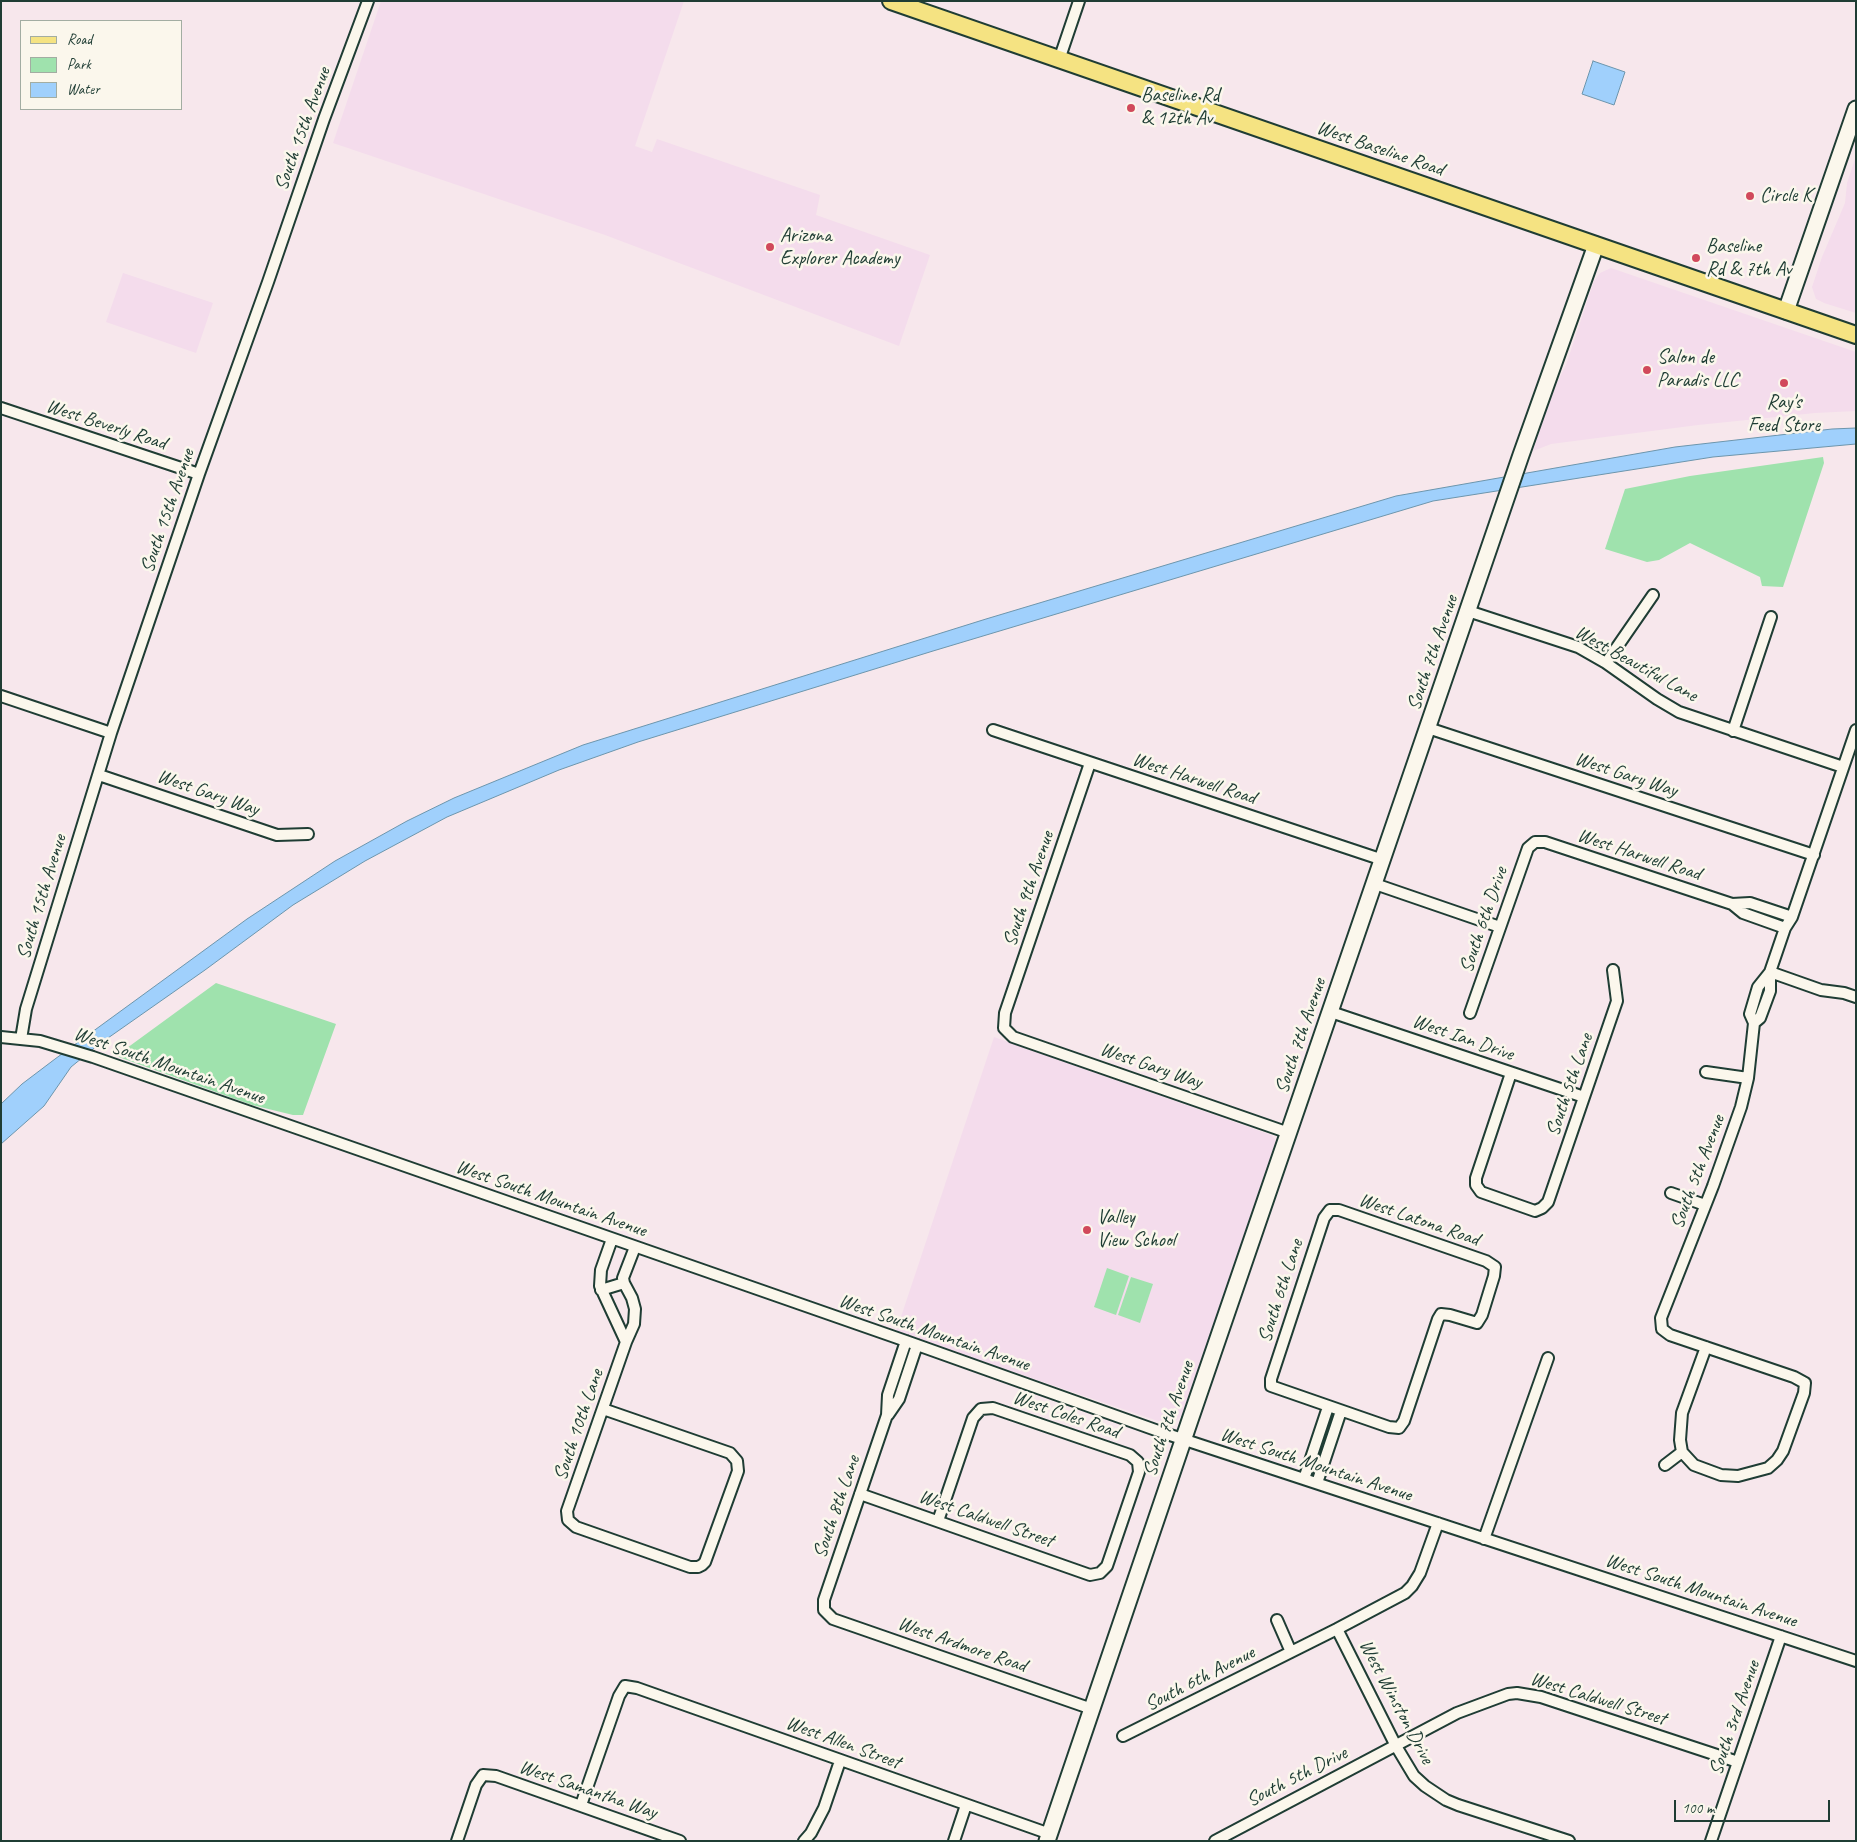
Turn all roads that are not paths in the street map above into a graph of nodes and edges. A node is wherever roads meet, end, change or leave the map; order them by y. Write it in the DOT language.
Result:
graph roads {
  1 [pos="368,1"];
  2 [pos="891,1"];
  3 [pos="1079,1"];
  4 [pos="1059,60"];
  5 [pos="1856,109"];
  6 [pos="1596,245"];
  7 [pos="1786,311"];
  8 [pos="1856,335"];
  9 [pos="1,408"];
  10 [pos="199,474"];
  11 [pos="1653,595"];
  12 [pos="1468,612"];
  13 [pos="1771,617"];
  14 [pos="1606,663"];
  15 [pos="1,696"];
  16 [pos="1428,728"];
  17 [pos="993,730"];
  18 [pos="1856,730"];
  19 [pos="1733,731"];
  20 [pos="111,733"];
  21 [pos="1090,763"];
  22 [pos="1843,767"];
  23 [pos="99,775"];
  24 [pos="308,834"];
  25 [pos="1535,842"];
  26 [pos="1814,855"];
  27 [pos="1383,860"];
  28 [pos="1375,884"];
  29 [pos="1732,904"];
  30 [pos="1762,907"];
  31 [pos="1792,917"];
  32 [pos="1758,919"];
  33 [pos="1500,927"];
  34 [pos="1785,928"];
  35 [pos="1613,970"];
  36 [pos="1770,972"];
  37 [pos="1856,997"];
  38 [pos="1753,1002"];
  39 [pos="1764,1006"];
  40 [pos="1331,1012"];
  41 [pos="1470,1013"];
  42 [pos="1754,1023"];
  43 [pos="1004,1028"];
  44 [pos="1,1037"];
  45 [pos="22,1039"];
  46 [pos="1706,1072"];
  47 [pos="1511,1073"];
  48 [pos="1748,1078"];
  49 [pos="1584,1097"];
  50 [pos="1289,1134"];
  51 [pos="1671,1193"];
  52 [pos="1705,1206"];
  53 [pos="1330,1210"];
  54 [pos="612,1239"];
  55 [pos="635,1247"];
  56 [pos="624,1284"];
  57 [pos="601,1290"];
  58 [pos="906,1341"];
  59 [pos="626,1342"];
  60 [pos="917,1345"];
  61 [pos="1706,1347"];
  62 [pos="1548,1358"];
  63 [pos="892,1385"];
  64 [pos="903,1388"];
  65 [pos="1328,1407"];
  66 [pos="603,1409"];
  67 [pos="1340,1411"];
  68 [pos="887,1415"];
  69 [pos="1318,1435"];
  70 [pos="1331,1439"];
  71 [pos="1183,1440"];
  72 [pos="1682,1452"];
  73 [pos="1665,1466"];
  74 [pos="1304,1479"];
  75 [pos="1317,1483"];
  76 [pos="860,1494"];
  77 [pos="938,1521"];
  78 [pos="1438,1523"];
  79 [pos="1484,1539"];
  80 [pos="1100,1573"];
  81 [pos="824,1610"];
  82 [pos="1277,1620"];
  83 [pos="1337,1629"];
  84 [pos="1781,1636"];
  85 [pos="1291,1652"];
  86 [pos="1856,1661"];
  87 [pos="1092,1709"];
  88 [pos="1123,1736"];
  89 [pos="1396,1746"];
  90 [pos="840,1760"];
  91 [pos="1738,1762"];
  92 [pos="581,1805"];
  93 [pos="966,1805"];
  94 [pos="1233,1836"];
  95 [pos="1048,1837"];
  96 [pos="457,1841"];
  97 [pos="680,1841"];
  98 [pos="804,1841"];
  99 [pos="954,1841"];
  100 [pos="1214,1841"];
  101 [pos="1569,1841"];
  102 [pos="1711,1841"];
  1 -- 10 [label="street, South 15th Avenue"];
  2 -- 4 [label="main road, West Baseline Road"];
  3 -- 4 [label="street"];
  4 -- 6 [label="main road, West Baseline Road"];
  5 -- 7 [label="street"];
  6 -- 7 [label="main road, West Baseline Road"];
  6 -- 12 [label="street, South 7th Avenue"];
  7 -- 8 [label="main road, West Baseline Road"];
  9 -- 10 [label="street, West Beverly Road"];
  10 -- 20 [label="street, South 15th Avenue"];
  11 -- 14 [label="street"];
  12 -- 14 [label="street, West Beautiful Lane"];
  12 -- 16 [label="street, South 7th Avenue"];
  13 -- 19 [label="street"];
  14 -- 19 [label="street, West Beautiful Lane"];
  15 -- 20 [label="street"];
  16 -- 26 [label="street, West Gary Way"];
  16 -- 27 [label="street, South 7th Avenue"];
  17 -- 21 [label="street, West Harwell Road"];
  18 -- 22 [label="street, South 5th Avenue"];
  19 -- 22 [label="street, West Beautiful Lane"];
  20 -- 23 [label="street, South 15th Avenue"];
  21 -- 27 [label="street, West Harwell Road"];
  21 -- 43 [label="street, South 9th Avenue"];
  22 -- 26 [label="street, South 5th Avenue"];
  23 -- 24 [label="street, West Gary Way"];
  23 -- 45 [label="street, South 15th Avenue"];
  25 -- 29 [label="street, West Harwell Road"];
  25 -- 33 [label="street, South 6th Drive"];
  26 -- 31 [label="street, South 5th Avenue"];
  27 -- 28 [label="street, South 7th Avenue"];
  28 -- 33 [label="street"];
  28 -- 40 [label="street, South 7th Avenue"];
  29 -- 30 [label="street, West Harwell Road"];
  29 -- 32 [label="street, West Harwell Road"];
  30 -- 31 [label="street, West Harwell Road"];
  30 -- 32 [label="street"];
  31 -- 34 [label="street, South 5th Avenue"];
  32 -- 34 [label="street, West Harwell Road"];
  33 -- 41 [label="street, South 6th Drive"];
  34 -- 36 [label="street, South 5th Avenue"];
  35 -- 49 [label="street, South 5th Lane"];
  36 -- 37 [label="street"];
  36 -- 38 [label="street, South 5th Avenue"];
  36 -- 39 [label="street, South 5th Avenue"];
  38 -- 39 [label="street"];
  38 -- 42 [label="street, South 5th Avenue"];
  39 -- 42 [label="street, South 5th Avenue"];
  40 -- 47 [label="street, West Ian Drive"];
  40 -- 50 [label="street, South 7th Avenue"];
  42 -- 48 [label="street, South 5th Avenue"];
  43 -- 50 [label="street, West Gary Way"];
  44 -- 45 [label="street, West South Mountain Avenue"];
  45 -- 54 [label="street, West South Mountain Avenue"];
  46 -- 48 [label="street"];
  47 -- 49 [label="street, West Ian Drive"];
  47 -- 49 [label="street, South 5th Lane"];
  48 -- 52 [label="street, South 5th Avenue"];
  50 -- 71 [label="street, South 7th Avenue"];
  51 -- 52 [label="street"];
  52 -- 61 [label="street, South 5th Avenue"];
  53 -- 65 [label="street, South 6th Lane"];
  53 -- 67 [label="street, West Latona Road"];
  54 -- 55 [label="street, West South Mountain Avenue"];
  54 -- 57 [label="street"];
  55 -- 56 [label="street"];
  55 -- 58 [label="street, West South Mountain Avenue"];
  56 -- 57 [label="street"];
  56 -- 59 [label="street, South 10th Lane"];
  57 -- 59 [label="street"];
  58 -- 60 [label="street, West South Mountain Avenue"];
  58 -- 63 [label="street, South 8th Lane"];
  59 -- 66 [label="street, South 10th Lane"];
  60 -- 64 [label="street, South 8th Lane"];
  60 -- 71 [label="street, West South Mountain Avenue"];
  61 -- 72 [label="street"];
  61 -- 72 [label="street"];
  62 -- 79 [label="street"];
  63 -- 64 [label="street"];
  63 -- 68 [label="street, South 8th Lane"];
  64 -- 68 [label="street, South 8th Lane"];
  65 -- 67 [label="street"];
  65 -- 69 [label="street"];
  66 -- 66 [label="street, South 10th Lane"];
  67 -- 70 [label="street"];
  68 -- 76 [label="street, South 8th Lane"];
  69 -- 70 [label="street"];
  69 -- 74 [label="street"];
  70 -- 75 [label="street"];
  71 -- 74 [label="street, West South Mountain Avenue"];
  71 -- 87 [label="street, South 7th Avenue"];
  72 -- 73 [label="street"];
  74 -- 75 [label="street, West South Mountain Avenue"];
  75 -- 78 [label="street, West South Mountain Avenue"];
  76 -- 77 [label="street, West Caldwell Street"];
  76 -- 81 [label="street, South 8th Lane"];
  77 -- 80 [label="street, West Caldwell Street"];
  77 -- 80 [label="street, West Coles Road"];
  78 -- 79 [label="street, West South Mountain Avenue"];
  78 -- 83 [label="street, South 6th Avenue"];
  79 -- 84 [label="street, West South Mountain Avenue"];
  81 -- 87 [label="street, West Ardmore Road"];
  82 -- 85 [label="street"];
  83 -- 85 [label="street, South 6th Avenue"];
  83 -- 89 [label="street, West Winston Drive"];
  84 -- 86 [label="street, West South Mountain Avenue"];
  84 -- 91 [label="street, South 3rd Avenue"];
  85 -- 88 [label="street, South 6th Avenue"];
  87 -- 95 [label="street, South 7th Avenue"];
  89 -- 91 [label="street, West Caldwell Street"];
  89 -- 94 [label="street, South 5th Drive"];
  89 -- 101 [label="street, West Winston Drive"];
  90 -- 92 [label="street, West Allen Street"];
  90 -- 93 [label="street, West Allen Street"];
  90 -- 98 [label="street"];
  91 -- 102 [label="street, South 3rd Avenue"];
  92 -- 96 [label="street, West Samantha Way"];
  92 -- 97 [label="street, West Samantha Way"];
  93 -- 95 [label="street, West Allen Street"];
  93 -- 99 [label="street"];
  94 -- 100 [label="street, South 5th Drive"];
}
